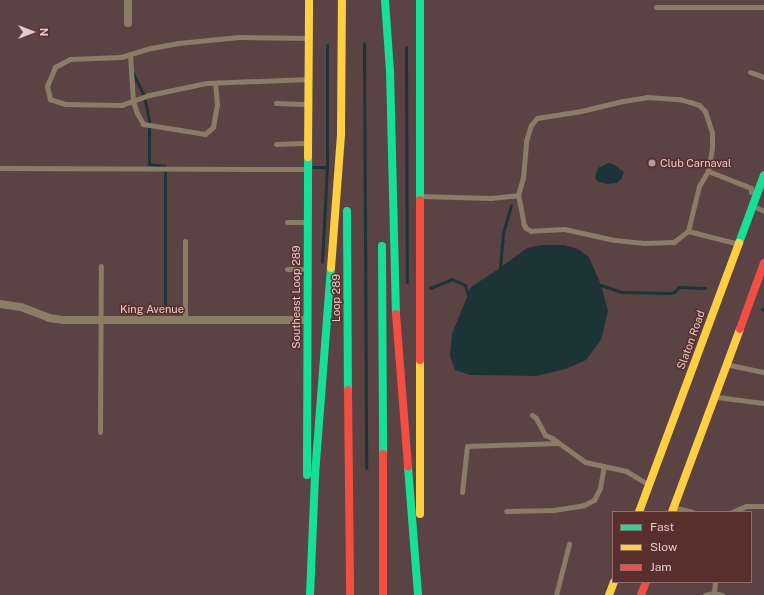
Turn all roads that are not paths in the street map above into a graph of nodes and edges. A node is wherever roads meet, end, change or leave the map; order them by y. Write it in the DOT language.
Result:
graph roads {
  1 [pos="128,0"];
  2 [pos="309,0"];
  3 [pos="342,0"];
  4 [pos="349,0"];
  5 [pos="382,0"];
  6 [pos="385,0"];
  7 [pos="420,0"];
  8 [pos="656,7"];
  9 [pos="764,7"];
  10 [pos="128,22"];
  11 [pos="309,38"];
  12 [pos="130,55"];
  13 [pos="750,72"];
  14 [pos="764,77"];
  15 [pos="309,79"];
  16 [pos="215,83"];
  17 [pos="133,101"];
  18 [pos="276,103"];
  19 [pos="309,104"];
  20 [pos="382,111"];
  21 [pos="308,143"];
  22 [pos="276,144"];
  23 [pos="0,168"];
  24 [pos="308,169"];
  25 [pos="708,171"];
  26 [pos="347,173"];
  27 [pos="764,175"];
  28 [pos="518,195"];
  29 [pos="420,196"];
  30 [pos="347,204"];
  31 [pos="753,206"];
  32 [pos="764,211"];
  33 [pos="287,222"];
  34 [pos="308,222"];
  35 [pos="688,231"];
  36 [pos="382,238"];
  37 [pos="185,241"];
  38 [pos="738,244"];
  39 [pos="764,263"];
  40 [pos="101,266"];
  41 [pos="287,269"];
  42 [pos="308,269"];
  43 [pos="0,304"];
  44 [pos="101,320"];
  45 [pos="185,320"];
  46 [pos="307,320"];
  47 [pos="727,365"];
  48 [pos="764,372"];
  49 [pos="714,396"];
  50 [pos="764,403"];
  51 [pos="532,416"];
  52 [pos="100,432"];
  53 [pos="558,443"];
  54 [pos="604,466"];
  55 [pos="649,484"];
  56 [pos="462,492"];
  57 [pos="764,506"];
  58 [pos="672,510"];
  59 [pos="506,511"];
  60 [pos="639,511"];
  61 [pos="682,511"];
  62 [pos="734,511"];
  63 [pos="569,544"];
  64 [pos="614,583"];
  65 [pos="646,583"];
  66 [pos="715,583"];
  67 [pos="714,593"];
  68 [pos="309,595"];
  69 [pos="350,595"];
  70 [pos="383,595"];
  71 [pos="419,595"];
  72 [pos="556,595"];
  73 [pos="609,595"];
  74 [pos="641,595"];
  75 [pos="705,595"];
  76 [pos="722,595"];
  1 -- 10 [label="street"];
  2 -- 11 [label="main road, Southeast Loop 289"];
  3 -- 68 [label="main road"];
  4 -- 26 [label="main road"];
  5 -- 20 [label="main road"];
  6 -- 71 [label="main road"];
  7 -- 29 [label="main road"];
  8 -- 9 [label="lane"];
  11 -- 12 [label="lane"];
  11 -- 15 [label="main road, Southeast Loop 289"];
  12 -- 17 [label="lane"];
  12 -- 17 [label="lane"];
  13 -- 14 [label="lane"];
  15 -- 16 [label="lane"];
  15 -- 19 [label="main road, Southeast Loop 289"];
  16 -- 17 [label="lane"];
  16 -- 17 [label="lane"];
  18 -- 19 [label="lane"];
  19 -- 21 [label="main road, Southeast Loop 289"];
  21 -- 22 [label="lane"];
  21 -- 24 [label="main road, Southeast Loop 289"];
  23 -- 24 [label="lane"];
  24 -- 34 [label="main road, Southeast Loop 289"];
  25 -- 28 [label="lane"];
  25 -- 31 [label="lane"];
  25 -- 35 [label="lane"];
  27 -- 31 [label="main road, Slaton Road"];
  28 -- 29 [label="lane"];
  28 -- 35 [label="lane"];
  29 -- 71 [label="main road"];
  30 -- 69 [label="main road, Loop 289"];
  31 -- 32 [label="lane"];
  31 -- 38 [label="main road, Slaton Road"];
  33 -- 34 [label="lane"];
  34 -- 42 [label="main road, Southeast Loop 289"];
  35 -- 38 [label="lane"];
  36 -- 70 [label="main road"];
  37 -- 45 [label="lane"];
  38 -- 55 [label="main road, Slaton Road"];
  39 -- 47 [label="main road"];
  40 -- 44 [label="lane"];
  41 -- 42 [label="lane"];
  42 -- 46 [label="main road, Southeast Loop 289"];
  43 -- 44 [label="street, King Avenue"];
  44 -- 45 [label="street, King Avenue"];
  44 -- 52 [label="lane"];
  45 -- 46 [label="street, King Avenue"];
  46 -- 68 [label="main road, Southeast Loop 289"];
  47 -- 48 [label="lane"];
  47 -- 49 [label="main road"];
  49 -- 50 [label="lane"];
  49 -- 58 [label="main road"];
  51 -- 53 [label="lane"];
  53 -- 54 [label="lane"];
  53 -- 56 [label="lane"];
  54 -- 55 [label="lane"];
  54 -- 59 [label="lane"];
  55 -- 60 [label="main road, Slaton Road"];
  57 -- 62 [label="lane"];
  58 -- 61 [label="lane"];
  63 -- 72 [label="lane"];
  64 -- 73 [label="main road"];
  65 -- 74 [label="main road"];
  66 -- 67 [label="lane"];
  67 -- 75 [label="lane"];
  67 -- 76 [label="lane"];
}
